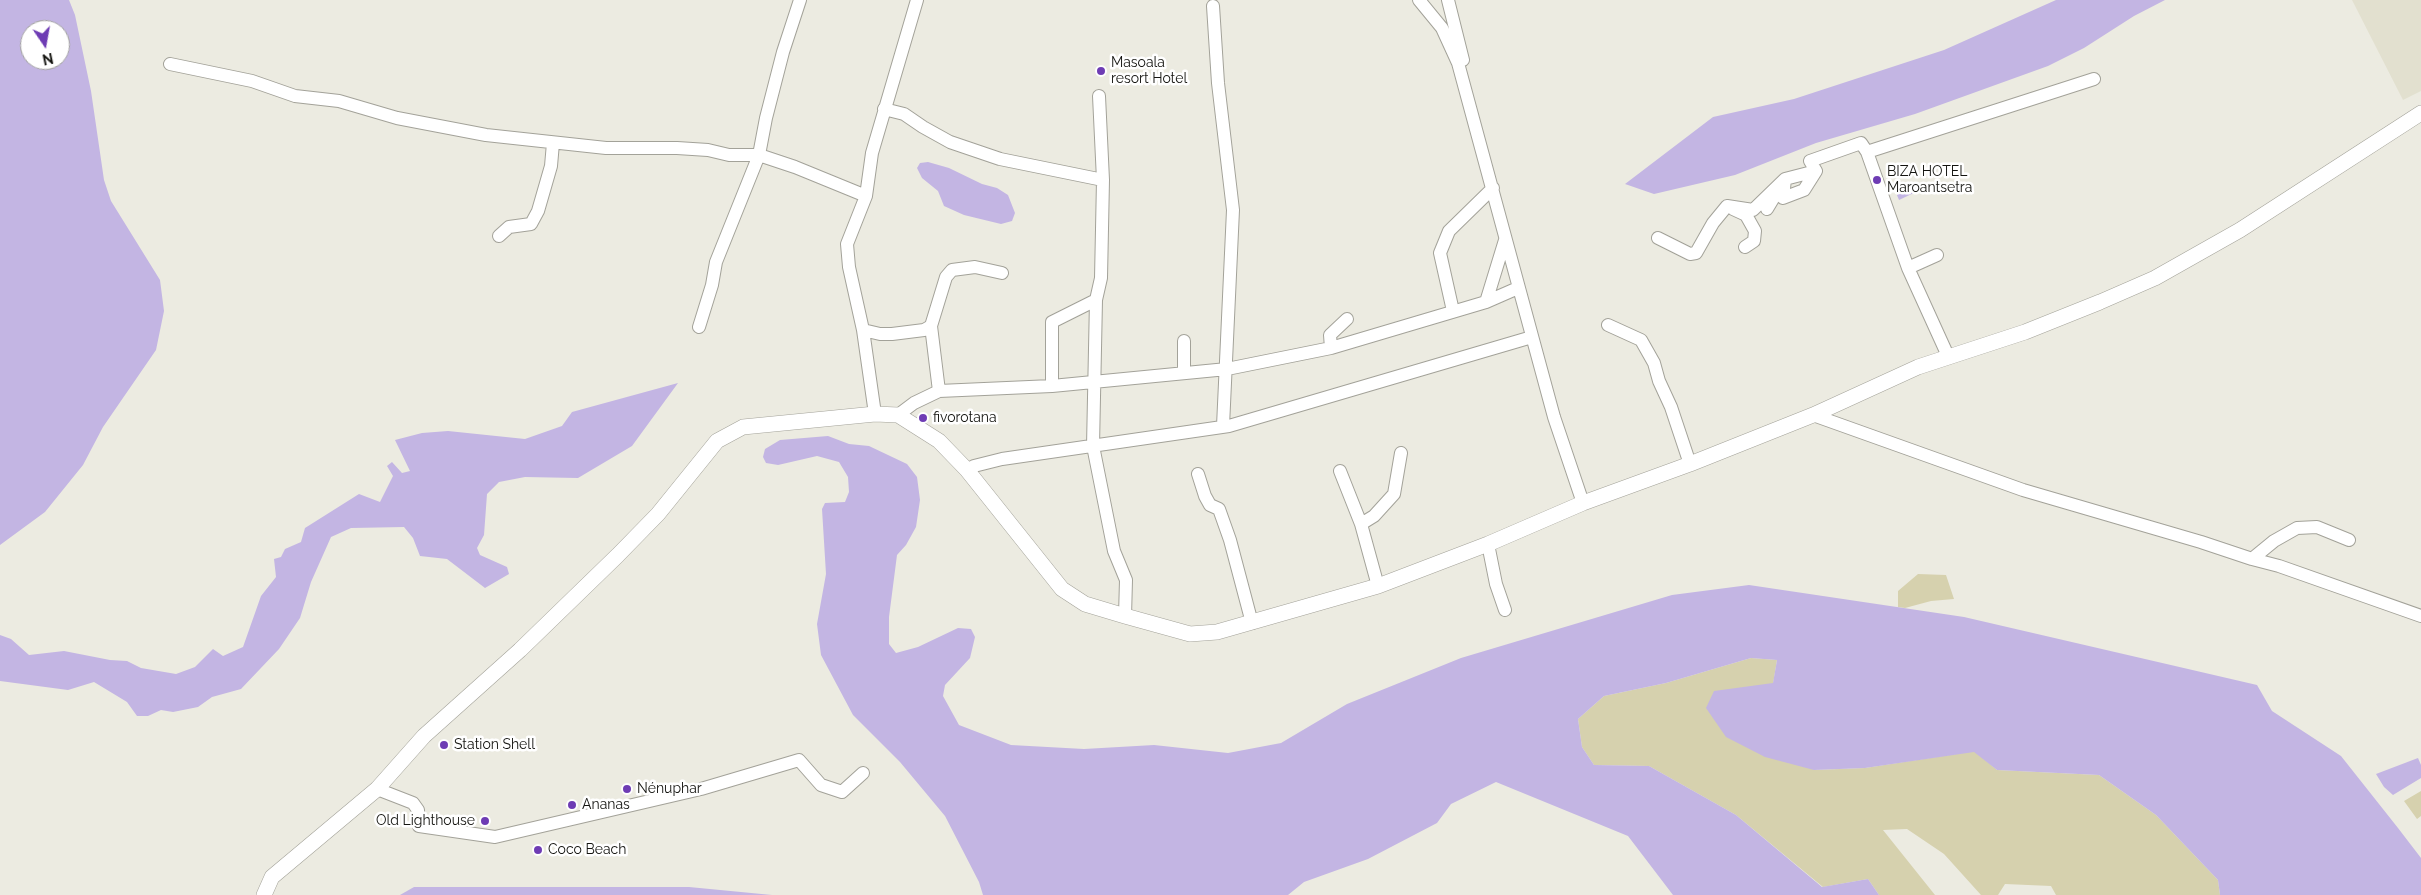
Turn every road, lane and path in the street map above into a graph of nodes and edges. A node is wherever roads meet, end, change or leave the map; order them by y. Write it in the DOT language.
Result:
graph roads {
  1 [pos="800,0"];
  2 [pos="917,0"];
  3 [pos="1419,0"];
  4 [pos="1448,0"];
  5 [pos="1212,6"];
  6 [pos="170,64"];
  7 [pos="2094,79"];
  8 [pos="1099,96"];
  9 [pos="1468,104"];
  10 [pos="884,109"];
  11 [pos="2421,113"];
  12 [pos="553,143"];
  13 [pos="1867,152"];
  14 [pos="759,155"];
  15 [pos="1816,171"];
  16 [pos="1786,179"];
  17 [pos="1102,180"];
  18 [pos="1493,188"];
  19 [pos="866,196"];
  20 [pos="1727,206"];
  21 [pos="1767,209"];
  22 [pos="499,236"];
  23 [pos="1658,238"];
  24 [pos="1505,240"];
  25 [pos="1746,247"];
  26 [pos="1937,255"];
  27 [pos="1908,268"];
  28 [pos="1002,273"];
  29 [pos="1518,288"];
  30 [pos="1096,300"];
  31 [pos="1486,302"];
  32 [pos="1452,310"];
  33 [pos="1347,319"];
  34 [pos="1608,325"];
  35 [pos="931,326"];
  36 [pos="700,327"];
  37 [pos="863,330"];
  38 [pos="1532,337"];
  39 [pos="1184,340"];
  40 [pos="1331,348"];
  41 [pos="1948,356"];
  42 [pos="1227,369"];
  43 [pos="1184,373"];
  44 [pos="1096,381"];
  45 [pos="1052,386"];
  46 [pos="939,391"];
  47 [pos="876,414"];
  48 [pos="898,415"];
  49 [pos="1813,415"];
  50 [pos="1223,426"];
  51 [pos="1093,446"];
  52 [pos="1400,453"];
  53 [pos="1690,464"];
  54 [pos="966,470"];
  55 [pos="1340,471"];
  56 [pos="1198,474"];
  57 [pos="1583,503"];
  58 [pos="1361,524"];
  59 [pos="2349,540"];
  60 [pos="1488,544"];
  61 [pos="2252,560"];
  62 [pos="1378,586"];
  63 [pos="1505,610"];
  64 [pos="1125,616"];
  65 [pos="2421,616"];
  66 [pos="1252,623"];
  67 [pos="863,774"];
  68 [pos="377,790"];
  69 [pos="264,895"];
  1 -- 14 [label="street"];
  2 -- 10 [label="street"];
  3 -- 9 [label="street"];
  4 -- 9 [label="street"];
  5 -- 42 [label="street"];
  6 -- 12 [label="street"];
  7 -- 13 [label="street"];
  8 -- 17 [label="street"];
  9 -- 18 [label="street"];
  10 -- 17 [label="street"];
  10 -- 19 [label="street"];
  11 -- 41 [label="main road"];
  12 -- 14 [label="street"];
  12 -- 22 [label="street"];
  13 -- 15 [label="street"];
  13 -- 27 [label="street"];
  14 -- 19 [label="street"];
  14 -- 36 [label="street"];
  15 -- 16 [label="street"];
  15 -- 16 [label="street"];
  16 -- 20 [label="street"];
  16 -- 21 [label="street"];
  17 -- 30 [label="street"];
  18 -- 24 [label="street"];
  18 -- 32 [label="street"];
  19 -- 37 [label="street"];
  20 -- 23 [label="street"];
  20 -- 25 [label="street"];
  24 -- 29 [label="street"];
  24 -- 31 [label="street"];
  26 -- 27 [label="street"];
  27 -- 41 [label="street"];
  28 -- 35 [label="street"];
  29 -- 31 [label="street"];
  29 -- 38 [label="street"];
  30 -- 44 [label="street"];
  30 -- 45 [label="street"];
  31 -- 32 [label="street"];
  32 -- 40 [label="street"];
  33 -- 40 [label="street"];
  34 -- 53 [label="street"];
  35 -- 37 [label="street"];
  35 -- 46 [label="street"];
  37 -- 47 [label="street"];
  38 -- 50 [label="street"];
  38 -- 57 [label="street"];
  39 -- 43 [label="street"];
  40 -- 42 [label="street"];
  41 -- 49 [label="main road"];
  42 -- 43 [label="street"];
  42 -- 50 [label="street"];
  43 -- 44 [label="street"];
  44 -- 45 [label="street"];
  44 -- 51 [label="street"];
  45 -- 46 [label="street"];
  46 -- 48 [label="street"];
  47 -- 48 [label="main road"];
  47 -- 68 [label="main road"];
  48 -- 54 [label="main road"];
  49 -- 53 [label="main road"];
  49 -- 61 [label="street"];
  50 -- 51 [label="street"];
  51 -- 54 [label="street"];
  51 -- 64 [label="street"];
  52 -- 58 [label="street"];
  53 -- 57 [label="main road"];
  54 -- 64 [label="main road"];
  55 -- 58 [label="street"];
  56 -- 66 [label="street"];
  57 -- 60 [label="main road"];
  58 -- 62 [label="street"];
  59 -- 61 [label="street"];
  60 -- 62 [label="main road"];
  60 -- 63 [label="street"];
  61 -- 65 [label="street"];
  62 -- 66 [label="main road"];
  64 -- 66 [label="main road"];
  67 -- 68 [label="street"];
  68 -- 69 [label="main road"];
}
